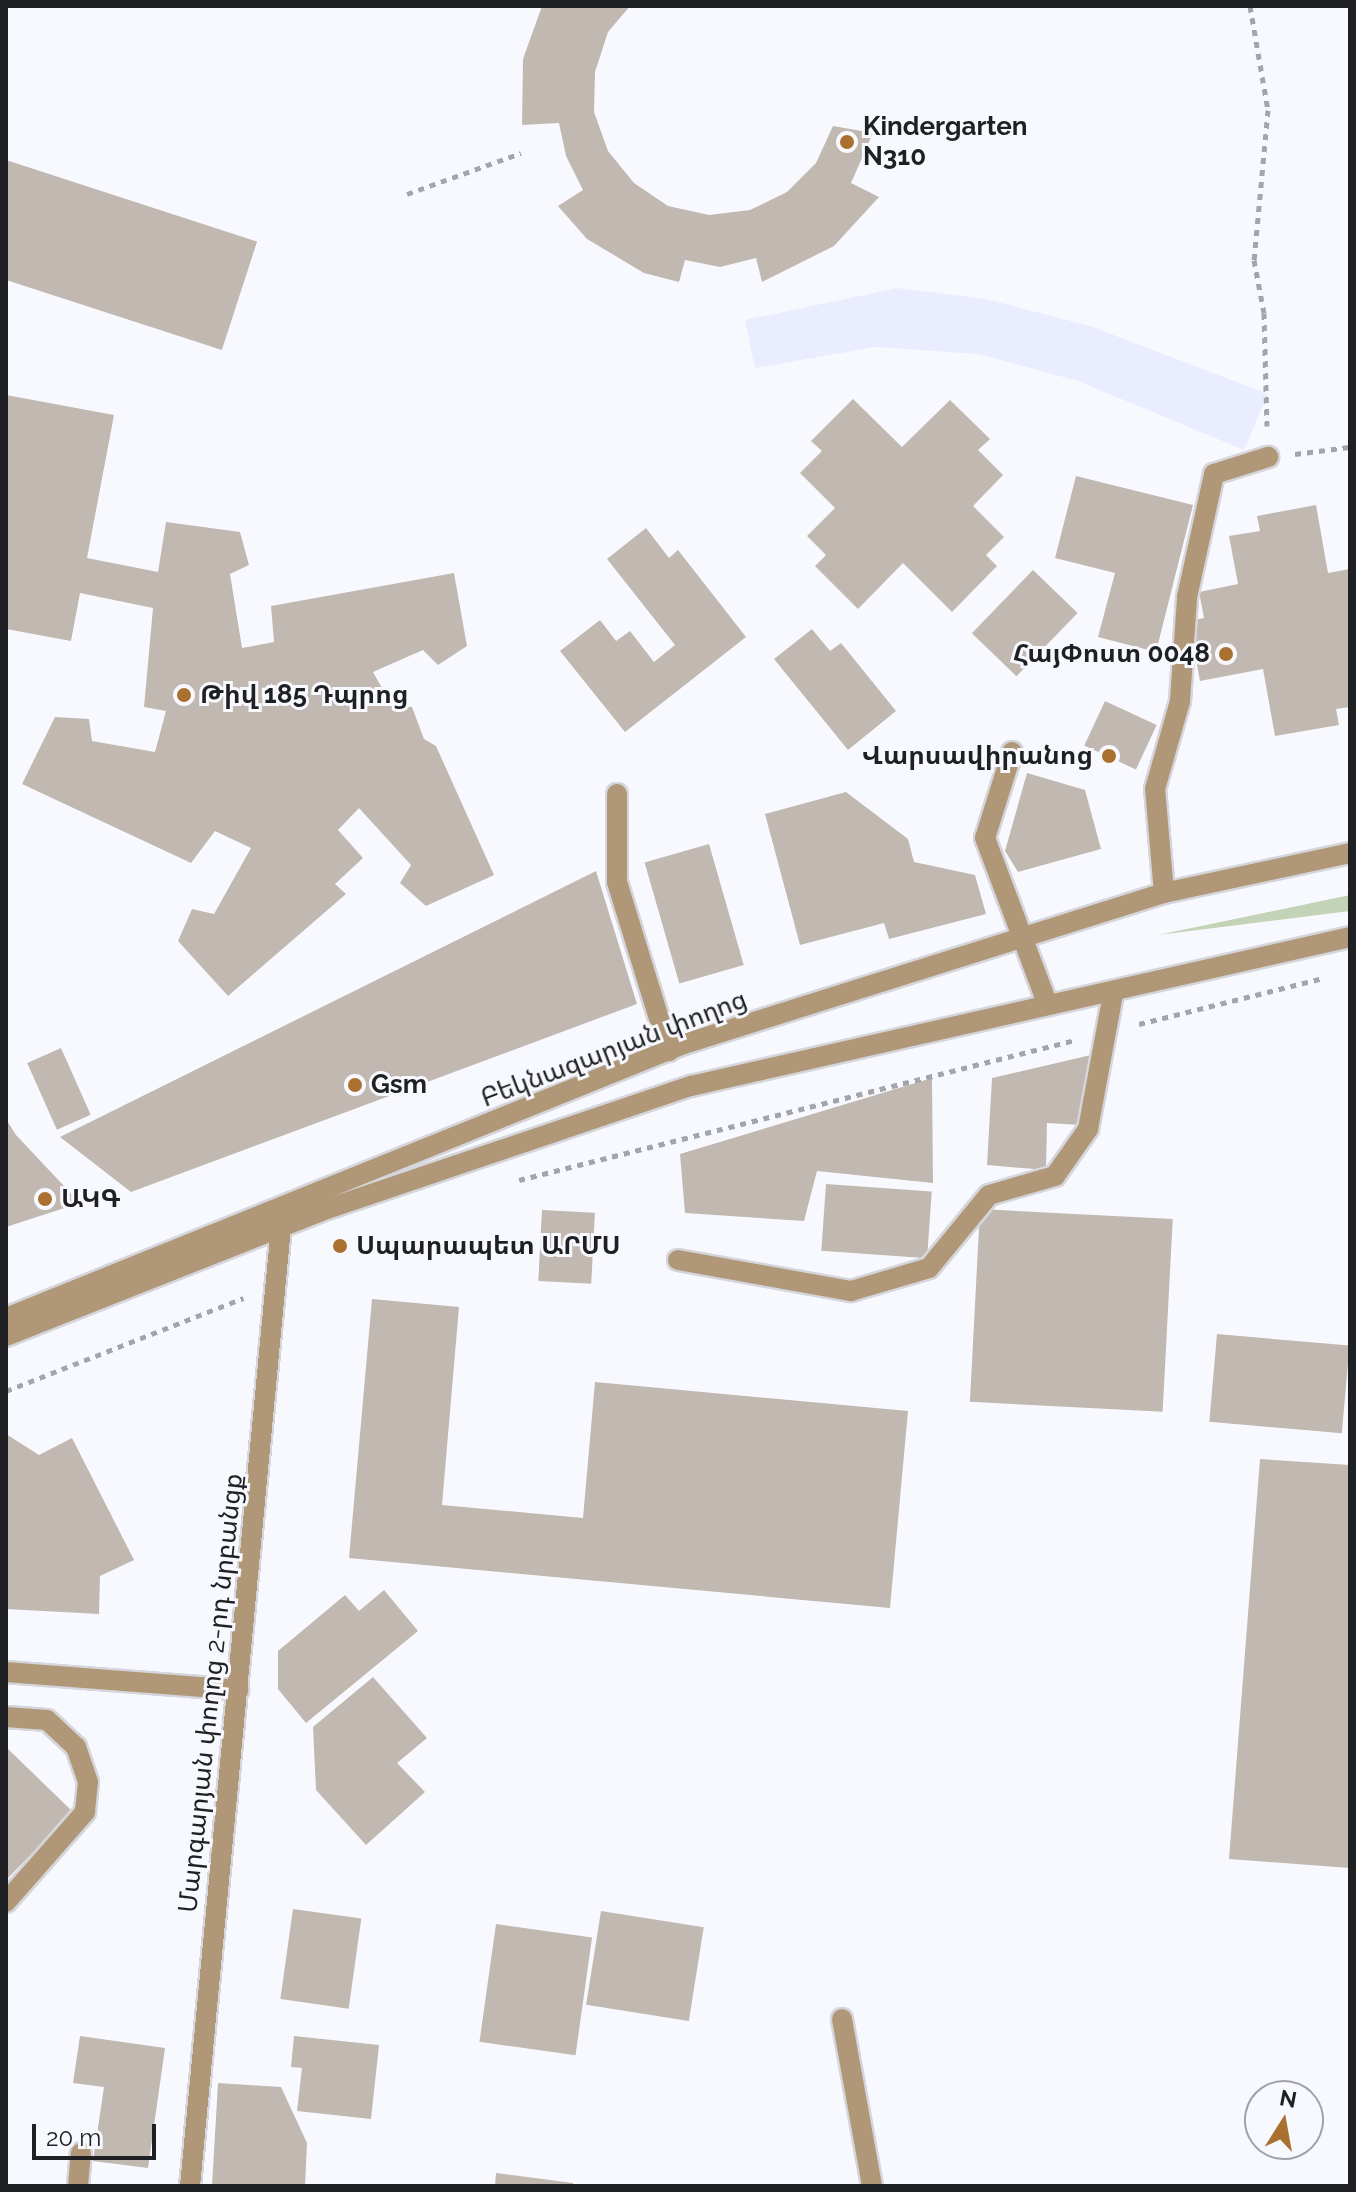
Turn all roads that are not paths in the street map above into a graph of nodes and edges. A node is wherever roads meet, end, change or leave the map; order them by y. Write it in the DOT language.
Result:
graph roads {
  1 [pos="1268,457"];
  2 [pos="1012,752"];
  3 [pos="617,794"];
  4 [pos="1350,853"];
  5 [pos="1164,893"];
  6 [pos="1350,937"];
  7 [pos="1025,939"];
  8 [pos="1113,994"];
  9 [pos="1047,1003"];
  10 [pos="669,1051"];
  11 [pos="283,1204"];
  12 [pos="282,1228"];
  13 [pos="678,1260"];
  14 [pos="6,1318"];
  15 [pos="6,1336"];
  16 [pos="6,1672"];
  17 [pos="238,1690"];
  18 [pos="6,1717"];
  19 [pos="6,1902"];
  20 [pos="842,2019"];
  21 [pos="81,2153"];
  22 [pos="78,2186"];
  23 [pos="190,2186"];
  24 [pos="872,2186"];
  1 -- 5 [label="street"];
  2 -- 7 [label="street"];
  3 -- 10 [label="street"];
  4 -- 5 [label="street, Բեկնազարյան փողոց"];
  5 -- 7 [label="street, Բեկնազարյան փողոց"];
  6 -- 8 [label="street, Բեկնազարյան փողոց"];
  7 -- 9 [label="street"];
  7 -- 10 [label="street, Բեկնազարյան փողոց"];
  8 -- 9 [label="street, Բեկնազարյան փողոց"];
  8 -- 13 [label="street"];
  9 -- 12 [label="street, Բեկնազարյան փողոց"];
  10 -- 11 [label="street, Բեկնազարյան փողոց"];
  11 -- 12 [label="street, Մարգարյան փողոց 2-րդ նրբանցք"];
  11 -- 14 [label="street, Բեկնազարյան փողոց"];
  12 -- 15 [label="street, Բեկնազարյան փողոց"];
  12 -- 17 [label="street, Մարգարյան փողոց 2-րդ նրբանցք"];
  16 -- 17 [label="street"];
  17 -- 23 [label="street, Մարգարյան փողոց 2-րդ նրբանցք"];
  18 -- 19 [label="street"];
  20 -- 24 [label="street"];
  21 -- 22 [label="street"];
}
